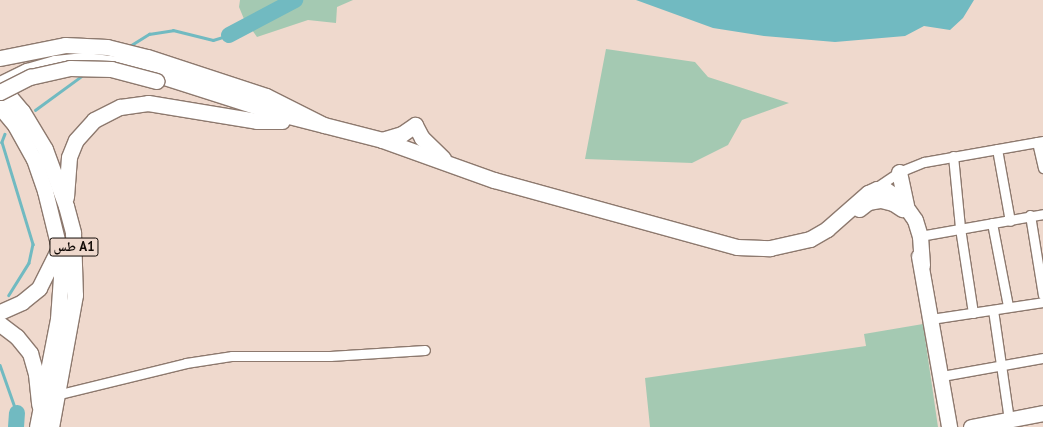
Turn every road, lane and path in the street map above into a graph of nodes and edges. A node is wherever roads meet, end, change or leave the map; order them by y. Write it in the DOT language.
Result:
graph roads {
  1 [pos="0,58"];
  2 [pos="157,78"];
  3 [pos="0,84"];
  4 [pos="0,92"];
  5 [pos="0,108"];
  6 [pos="282,121"];
  7 [pos="324,125"];
  8 [pos="382,140"];
  9 [pos="1040,142"];
  10 [pos="998,149"];
  11 [pos="953,156"];
  12 [pos="448,163"];
  13 [pos="1043,168"];
  14 [pos="899,172"];
  15 [pos="868,196"];
  16 [pos="66,206"];
  17 [pos="907,206"];
  18 [pos="1043,214"];
  19 [pos="1030,215"];
  20 [pos="1010,221"];
  21 [pos="992,223"];
  22 [pos="960,228"];
  23 [pos="920,236"];
  24 [pos="59,248"];
  25 [pos="922,265"];
  26 [pos="1041,265"];
  27 [pos="1043,295"];
  28 [pos="1043,302"];
  29 [pos="1008,306"];
  30 [pos="993,310"];
  31 [pos="0,312"];
  32 [pos="974,313"];
  33 [pos="932,319"];
  34 [pos="0,324"];
  35 [pos="424,350"];
  36 [pos="1043,358"];
  37 [pos="1002,366"];
  38 [pos="942,376"];
  39 [pos="56,395"];
  40 [pos="40,408"];
  41 [pos="1043,413"];
  42 [pos="1009,420"];
  43 [pos="37,427"];
  44 [pos="52,427"];
  45 [pos="949,427"];
  46 [pos="971,427"];
  1 -- 7 [label="main road"];
  2 -- 3 [label="main road"];
  2 -- 4 [label="main road, bridge"];
  2 -- 6 [label="main road"];
  2 -- 7 [label="main road"];
  3 -- 16 [label="main road, طس A1"];
  5 -- 24 [label="main road, طس A1"];
  6 -- 15 [label="main road"];
  6 -- 16 [label="main road"];
  7 -- 8 [label="main road"];
  8 -- 12 [label="main road"];
  8 -- 12 [label="main road"];
  9 -- 10 [label="street"];
  9 -- 13 [label="street"];
  10 -- 11 [label="street"];
  10 -- 20 [label="street"];
  11 -- 14 [label="street"];
  11 -- 22 [label="street"];
  12 -- 15 [label="main road"];
  14 -- 15 [label="street"];
  14 -- 17 [label="main road"];
  15 -- 17 [label="main road"];
  15 -- 25 [label="main road"];
  16 -- 39 [label="main road, طس A1"];
  17 -- 23 [label="main road"];
  18 -- 19 [label="street"];
  19 -- 20 [label="street"];
  19 -- 26 [label="street"];
  20 -- 21 [label="street"];
  21 -- 22 [label="street"];
  21 -- 29 [label="street"];
  22 -- 23 [label="street"];
  22 -- 32 [label="street"];
  23 -- 25 [label="main road"];
  24 -- 31 [label="main road"];
  24 -- 40 [label="main road, طس A1"];
  25 -- 33 [label="main road"];
  26 -- 27 [label="street"];
  28 -- 29 [label="street"];
  29 -- 30 [label="street"];
  30 -- 32 [label="street"];
  30 -- 37 [label="street"];
  32 -- 33 [label="street"];
  33 -- 38 [label="main road"];
  34 -- 40 [label="main road"];
  35 -- 39 [label="street"];
  36 -- 37 [label="street"];
  37 -- 38 [label="street"];
  37 -- 42 [label="street"];
  38 -- 45 [label="main road"];
  39 -- 44 [label="main road, طس A1"];
  40 -- 43 [label="main road, طس A1"];
  41 -- 42 [label="main road"];
  42 -- 46 [label="main road"];
}
